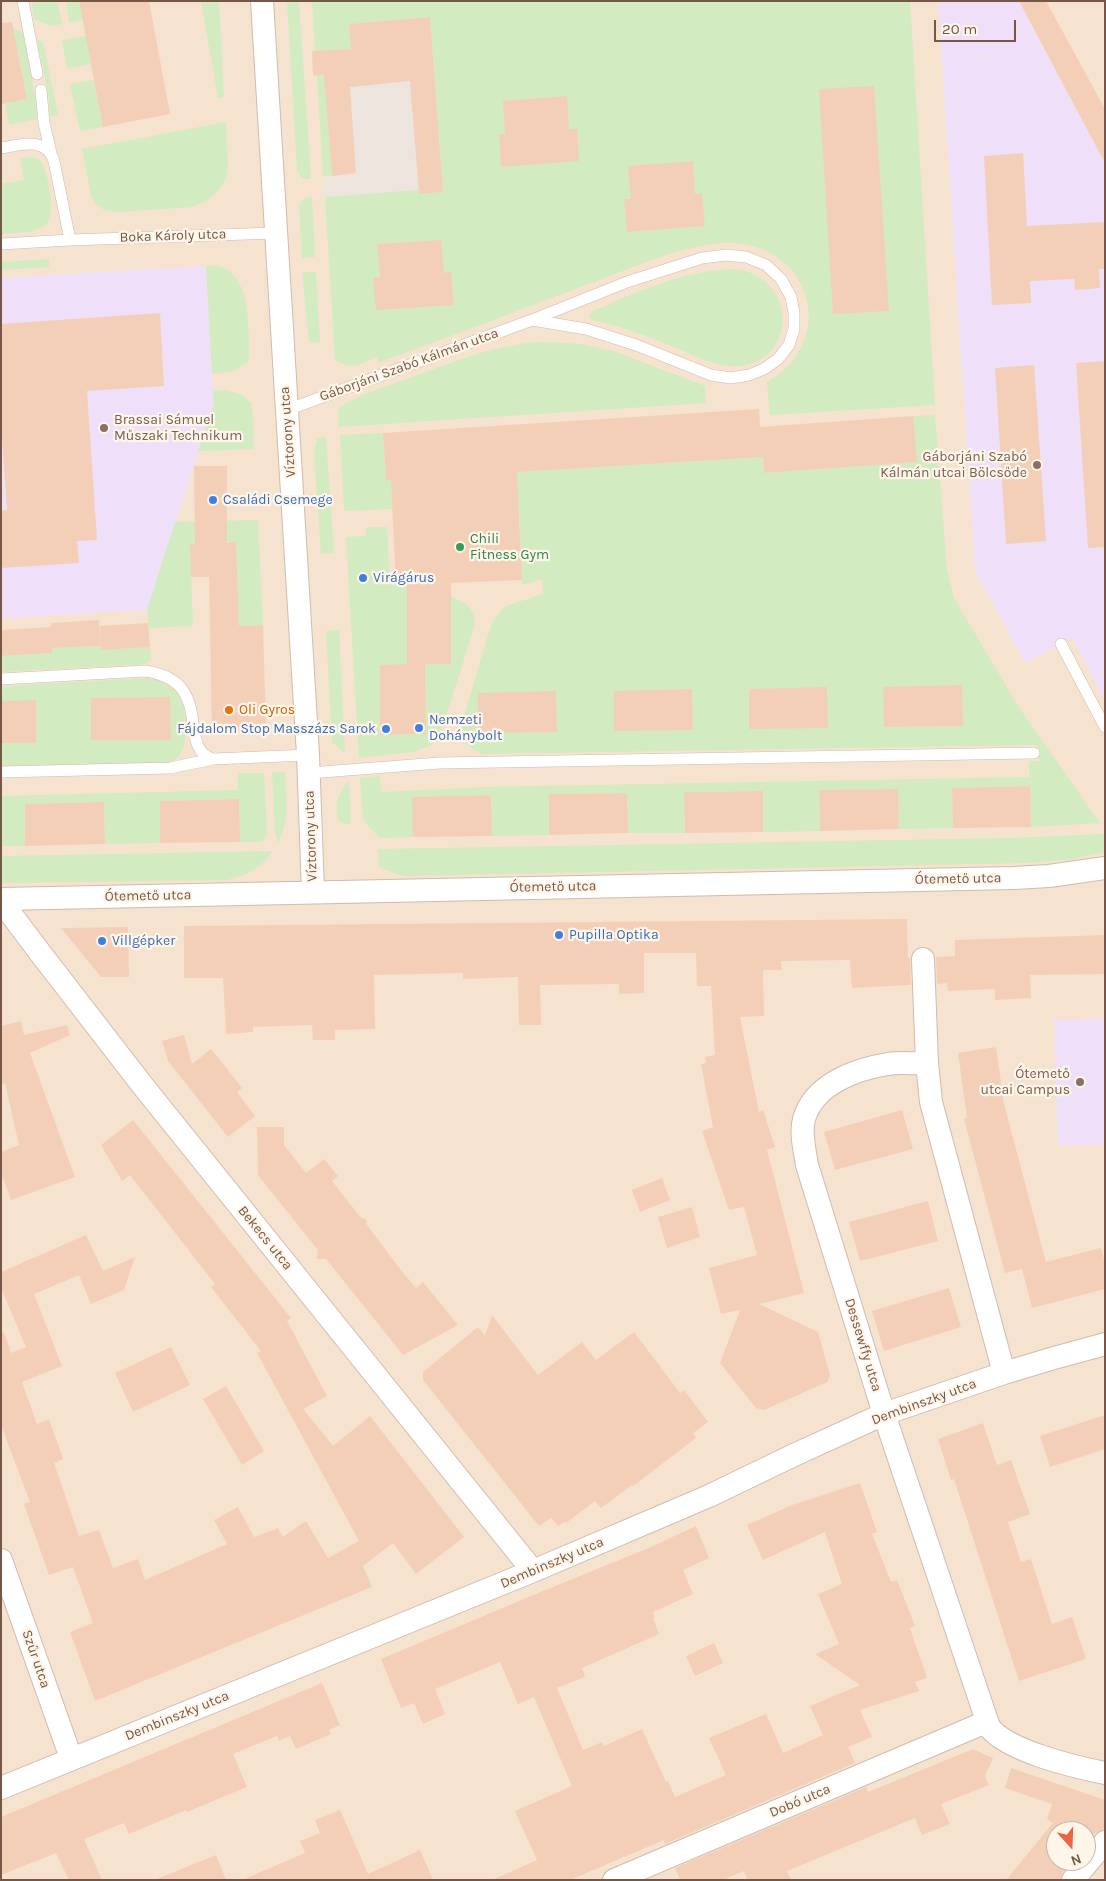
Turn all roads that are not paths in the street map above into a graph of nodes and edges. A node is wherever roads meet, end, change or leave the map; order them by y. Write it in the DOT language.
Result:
graph roads {
  1 [pos="23,1"];
  2 [pos="262,1"];
  3 [pos="37,74"];
  4 [pos="40,90"];
  5 [pos="1,148"];
  6 [pos="51,153"];
  7 [pos="276,233"];
  8 [pos="70,240"];
  9 [pos="1,244"];
  10 [pos="532,320"];
  11 [pos="287,410"];
  12 [pos="1061,644"];
  13 [pos="1,679"];
  14 [pos="1105,727"];
  15 [pos="1034,753"];
  16 [pos="213,759"];
  17 [pos="308,764"];
  18 [pos="1,772"];
  19 [pos="1105,868"];
  20 [pos="313,892"];
  21 [pos="1,900"];
  22 [pos="923,958"];
  23 [pos="927,1063"];
  24 [pos="1105,1344"];
  25 [pos="1004,1373"];
  26 [pos="884,1414"];
  27 [pos="1,1560"];
  28 [pos="534,1571"];
  29 [pos="986,1722"];
  30 [pos="71,1758"];
  31 [pos="1105,1773"];
  32 [pos="1,1788"];
  33 [pos="1105,1842"];
  34 [pos="614,1880"];
  35 [pos="1073,1880"];
  1 -- 3 [label="lane"];
  2 -- 7 [label="street, Víztorony utca"];
  4 -- 6 [label="lane"];
  5 -- 6 [label="lane"];
  6 -- 8 [label="lane"];
  7 -- 8 [label="lane, Boka Károly utca"];
  7 -- 11 [label="street, Víztorony utca"];
  8 -- 9 [label="lane, Boka Károly utca"];
  10 -- 10 [label="lane, Gáborjáni Szabó Kálmán utca"];
  10 -- 11 [label="lane, Gáborjáni Szabó Kálmán utca"];
  11 -- 17 [label="street, Víztorony utca"];
  12 -- 14 [label="lane"];
  13 -- 16 [label="lane"];
  15 -- 17 [label="lane"];
  16 -- 17 [label="lane"];
  16 -- 18 [label="lane"];
  17 -- 20 [label="street, Víztorony utca"];
  19 -- 20 [label="street, Ótemető utca"];
  20 -- 21 [label="street, Ótemető utca"];
  21 -- 28 [label="street, Bekecs utca"];
  22 -- 23 [label="street"];
  23 -- 25 [label="street"];
  23 -- 26 [label="street, Dessewffy utca"];
  24 -- 25 [label="street, Dembinszky utca"];
  25 -- 26 [label="street, Dembinszky utca"];
  26 -- 28 [label="street, Dembinszky utca"];
  26 -- 29 [label="street, Dessewffy utca"];
  27 -- 30 [label="street, Szűr utca"];
  28 -- 30 [label="street, Dembinszky utca"];
  29 -- 31 [label="street, Dessewffy utca"];
  29 -- 34 [label="street, Dobó utca"];
  30 -- 32 [label="street, Dembinszky utca"];
  33 -- 35 [label="street"];
}
